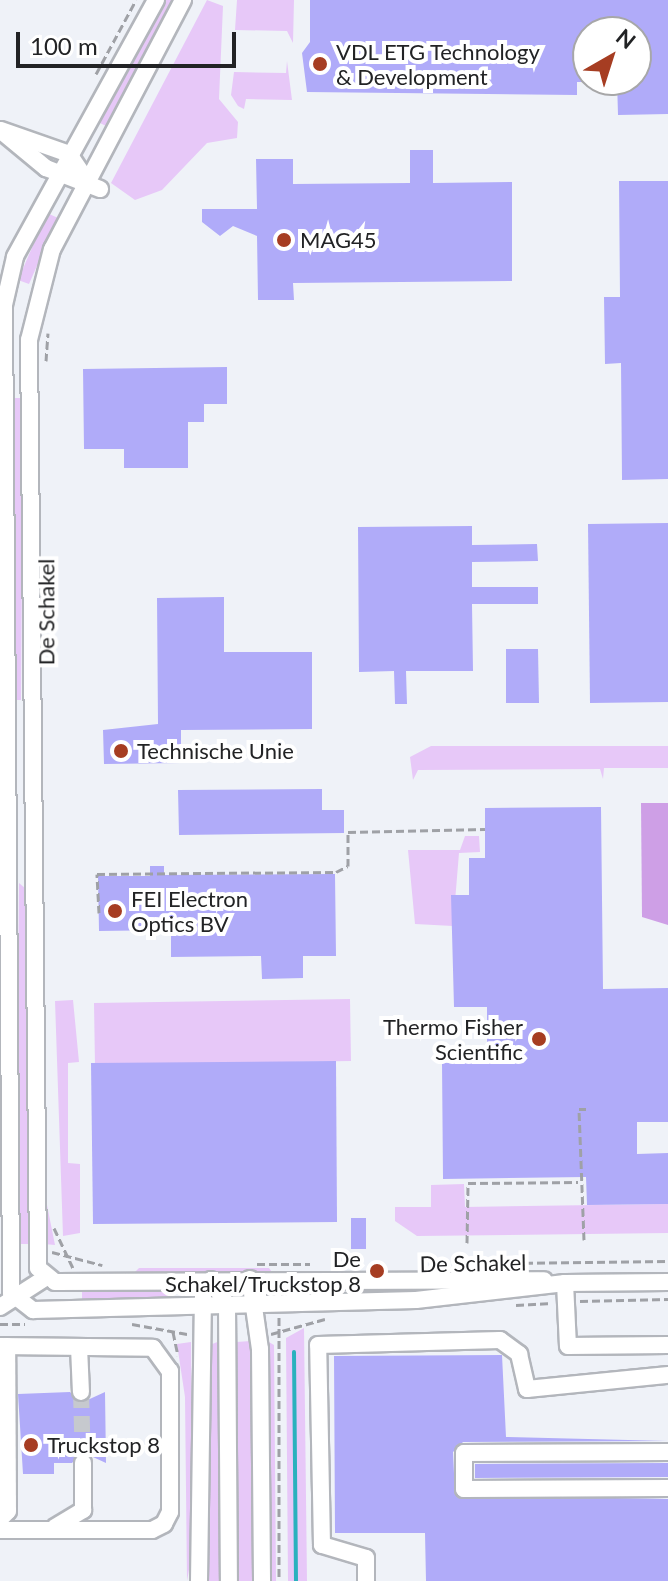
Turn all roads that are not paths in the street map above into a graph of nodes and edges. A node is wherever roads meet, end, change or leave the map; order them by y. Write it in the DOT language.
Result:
graph roads {
  1 [pos="156,0"];
  2 [pos="183,0"];
  3 [pos="0,131"];
  4 [pos="69,154"];
  5 [pos="58,174"];
  6 [pos="94,185"];
  7 [pos="1,340"];
  8 [pos="29,340"];
  9 [pos="2,854"];
  10 [pos="34,855"];
  11 [pos="252,1272"];
  12 [pos="45,1278"];
  13 [pos="211,1280"];
  14 [pos="4,1282"];
  15 [pos="668,1282"];
  16 [pos="565,1283"];
  17 [pos="7,1304"];
  18 [pos="227,1305"];
  19 [pos="198,1306"];
  20 [pos="258,1306"];
  21 [pos="668,1345"];
  22 [pos="4,1346"];
  23 [pos="79,1347"];
  24 [pos="668,1375"];
  25 [pos="81,1392"];
  26 [pos="668,1452"];
  27 [pos="83,1463"];
  28 [pos="668,1488"];
  29 [pos="0,1519"];
  30 [pos="0,1530"];
  31 [pos="45,1530"];
  32 [pos="199,1581"];
  33 [pos="229,1581"];
  34 [pos="262,1581"];
  35 [pos="366,1581"];
  1 -- 4 [label="street, De Schakel"];
  2 -- 6 [label="street, De Schakel"];
  3 -- 4 [label="street"];
  3 -- 5 [label="street"];
  4 -- 5 [label="street, De Schakel"];
  4 -- 6 [label="street"];
  5 -- 6 [label="street"];
  5 -- 7 [label="street, De Schakel"];
  6 -- 8 [label="street, De Schakel"];
  7 -- 8 [label="street"];
  7 -- 9 [label="street, De Schakel"];
  8 -- 10 [label="street, De Schakel"];
  9 -- 10 [label="street"];
  9 -- 14 [label="street, De Schakel"];
  10 -- 12 [label="street, De Schakel"];
  11 -- 13 [label="street, De Schakel"];
  11 -- 16 [label="street, De Schakel"];
  11 -- 20 [label="street"];
  12 -- 13 [label="street, De Schakel"];
  12 -- 14 [label="street, De Schakel"];
  12 -- 17 [label="street"];
  13 -- 18 [label="street"];
  13 -- 19 [label="street"];
  14 -- 17 [label="street, De Schakel"];
  15 -- 16 [label="street, De Schakel"];
  16 -- 20 [label="street, De Schakel"];
  16 -- 21 [label="street"];
  17 -- 19 [label="street, De Schakel"];
  18 -- 19 [label="street, De Schakel"];
  18 -- 20 [label="street, De Schakel"];
  18 -- 33 [label="street"];
  19 -- 32 [label="street"];
  20 -- 34 [label="street"];
  22 -- 23 [label="street"];
  22 -- 29 [label="street"];
  23 -- 25 [label="street"];
  23 -- 31 [label="street"];
  24 -- 35 [label="street"];
  26 -- 28 [label="street"];
  27 -- 31 [label="street"];
  30 -- 31 [label="street"];
}
